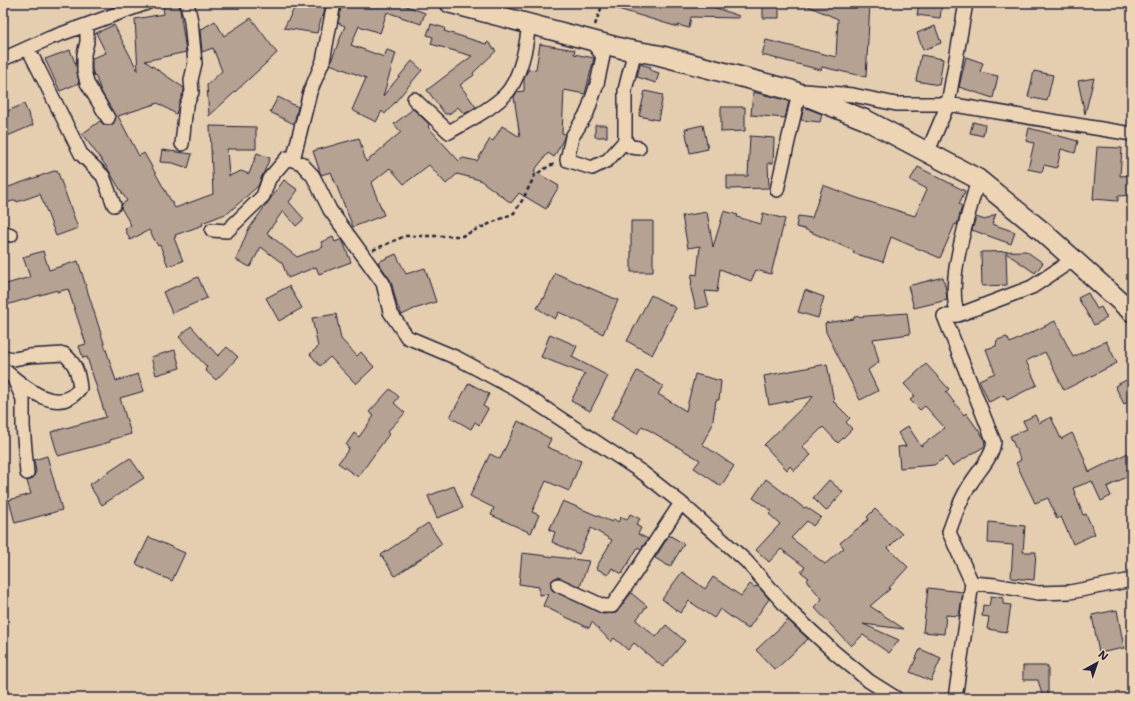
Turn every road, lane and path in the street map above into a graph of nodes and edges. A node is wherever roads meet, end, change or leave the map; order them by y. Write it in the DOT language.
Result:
graph roads {
  1 [pos="147,3"];
  2 [pos="187,3"];
  3 [pos="334,3"];
  4 [pos="450,3"];
  5 [pos="603,3"];
  6 [pos="966,3"];
  7 [pos="519,21"];
  8 [pos="87,26"];
  9 [pos="590,39"];
  10 [pos="28,48"];
  11 [pos="624,49"];
  12 [pos="3,59"];
  13 [pos="795,91"];
  14 [pos="414,100"];
  15 [pos="948,104"];
  16 [pos="108,118"];
  17 [pos="1132,134"];
  18 [pos="625,141"];
  19 [pos="182,144"];
  20 [pos="639,148"];
  21 [pos="928,152"];
  22 [pos="293,160"];
  23 [pos="567,160"];
  24 [pos="978,179"];
  25 [pos="777,190"];
  26 [pos="114,205"];
  27 [pos="212,230"];
  28 [pos="363,256"];
  29 [pos="1074,259"];
  30 [pos="1132,312"];
  31 [pos="958,315"];
  32 [pos="3,357"];
  33 [pos="3,370"];
  34 [pos="14,378"];
  35 [pos="27,473"];
  36 [pos="681,502"];
  37 [pos="1132,580"];
  38 [pos="972,583"];
  39 [pos="558,585"];
  40 [pos="896,698"];
  41 [pos="955,698"];
  1 -- 8 [label="street"];
  2 -- 19 [label="street"];
  3 -- 22 [label="street"];
  4 -- 7 [label="main road"];
  5 -- 9 [label="path"];
  6 -- 15 [label="street"];
  7 -- 9 [label="main road"];
  7 -- 14 [label="street"];
  8 -- 10 [label="street"];
  8 -- 16 [label="street"];
  9 -- 11 [label="main road"];
  9 -- 23 [label="street"];
  10 -- 12 [label="street"];
  10 -- 26 [label="street"];
  11 -- 13 [label="main road"];
  11 -- 18 [label="street"];
  13 -- 15 [label="street"];
  13 -- 21 [label="main road"];
  13 -- 25 [label="street"];
  15 -- 17 [label="street"];
  15 -- 21 [label="street"];
  18 -- 20 [label="street"];
  18 -- 23 [label="street"];
  21 -- 24 [label="main road"];
  22 -- 27 [label="street"];
  22 -- 28 [label="street"];
  23 -- 28 [label="path"];
  24 -- 29 [label="main road"];
  24 -- 31 [label="street"];
  28 -- 36 [label="street"];
  29 -- 30 [label="main road"];
  29 -- 31 [label="street"];
  31 -- 38 [label="street"];
  32 -- 34 [label="street"];
  33 -- 34 [label="street"];
  34 -- 35 [label="street"];
  36 -- 39 [label="street"];
  36 -- 40 [label="street"];
  37 -- 38 [label="street"];
  38 -- 41 [label="street"];
}
